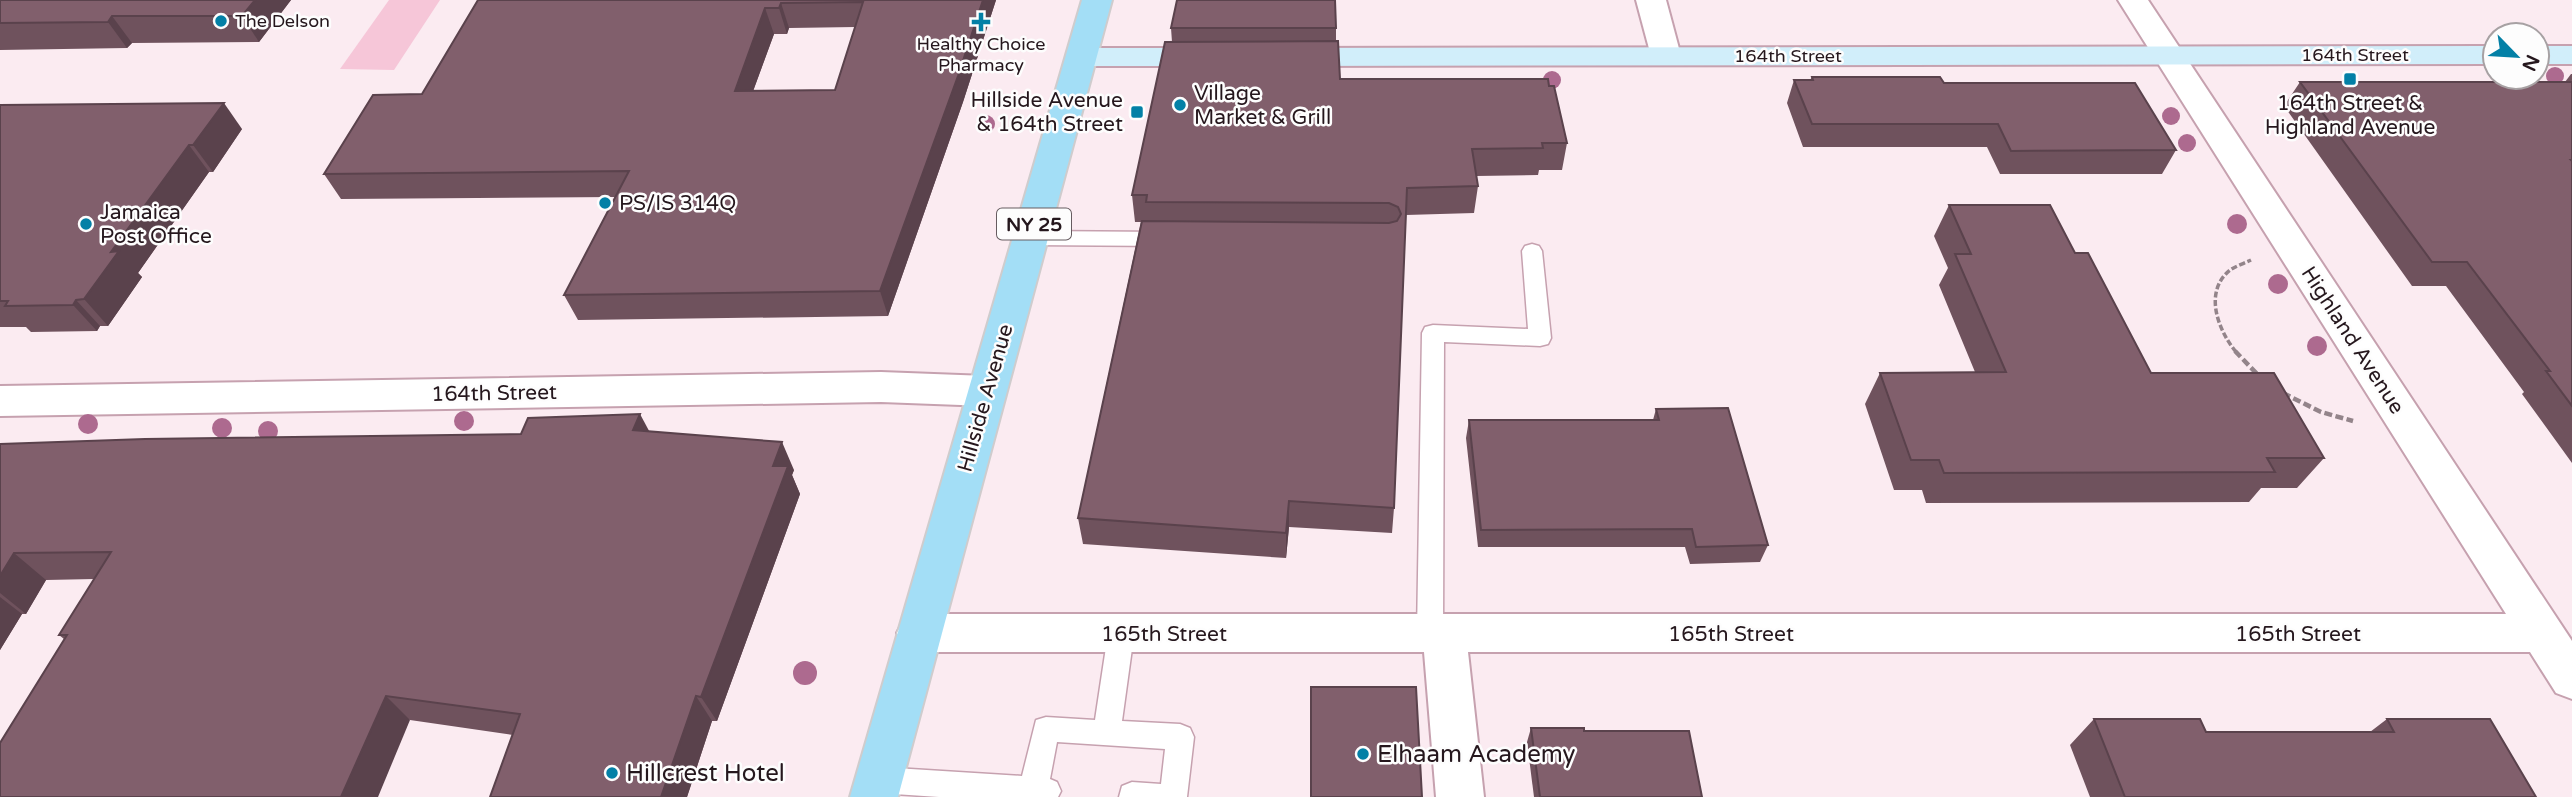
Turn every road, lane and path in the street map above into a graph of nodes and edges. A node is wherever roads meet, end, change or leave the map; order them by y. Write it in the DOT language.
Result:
graph roads {
  1 [pos="1097,0"];
  2 [pos="1651,0"];
  3 [pos="2133,0"];
  4 [pos="2481,55"];
  5 [pos="2551,55"];
  6 [pos="2572,55"];
  7 [pos="1666,56"];
  8 [pos="2169,56"];
  9 [pos="1081,57"];
  10 [pos="1030,238"];
  11 [pos="1183,239"];
  12 [pos="1532,251"];
  13 [pos="2258,258"];
  14 [pos="2263,379"];
  15 [pos="987,391"];
  16 [pos="2281,391"];
  17 [pos="0,401"];
  18 [pos="2365,424"];
  19 [pos="919,633"];
  20 [pos="1121,634"];
  21 [pos="2542,634"];
  22 [pos="1437,635"];
  23 [pos="2572,679"];
  24 [pos="1107,733"];
  25 [pos="876,789"];
  26 [pos="1037,793"];
  27 [pos="1132,795"];
  28 [pos="1164,797"];
  29 [pos="1173,797"];
  30 [pos="1460,797"];
  1 -- 9 [label="main road, Hillside Avenue / NY 25"];
  2 -- 7 [label="street"];
  3 -- 8 [label="street, Highland Avenue"];
  4 -- 8 [label="street, 164th Street"];
  5 -- 6 [label="street"];
  7 -- 8 [label="street, 164th Street"];
  7 -- 9 [label="street, 164th Street"];
  8 -- 21 [label="street, Highland Avenue"];
  9 -- 10 [label="main road, Hillside Avenue / NY 25"];
  10 -- 11 [label="lane"];
  10 -- 15 [label="main road, Hillside Avenue / NY 25"];
  12 -- 22 [label="lane"];
  13 -- 14 [label="path"];
  15 -- 17 [label="street, 164th Street"];
  15 -- 19 [label="main road, Hillside Avenue / NY 25"];
  16 -- 18 [label="path"];
  19 -- 20 [label="street, 165th Street"];
  19 -- 25 [label="main road, Hillside Avenue / NY 25"];
  20 -- 22 [label="street, 165th Street"];
  20 -- 24 [label="lane"];
  21 -- 22 [label="street, 165th Street"];
  21 -- 23 [label="street, Highland Avenue"];
  22 -- 30 [label="street"];
  24 -- 26 [label="lane"];
  24 -- 29 [label="lane"];
  25 -- 26 [label="lane"];
  27 -- 28 [label="lane"];
}
